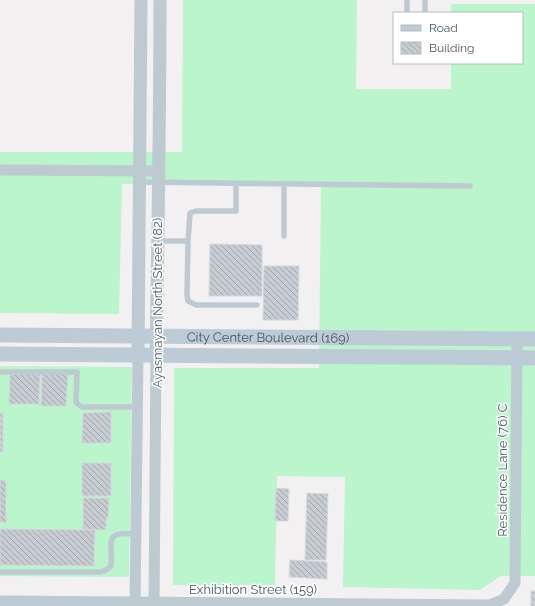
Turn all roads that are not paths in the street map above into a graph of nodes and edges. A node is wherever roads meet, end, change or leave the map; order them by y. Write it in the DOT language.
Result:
graph roads {
  1 [pos="141,0"];
  2 [pos="160,0"];
  3 [pos="407,0"];
  4 [pos="425,0"];
  5 [pos="407,12"];
  6 [pos="425,12"];
  7 [pos="0,170"];
  8 [pos="140,176"];
  9 [pos="158,176"];
  10 [pos="236,183"];
  11 [pos="284,184"];
  12 [pos="470,186"];
  13 [pos="284,236"];
  14 [pos="157,241"];
  15 [pos="188,241"];
  16 [pos="257,305"];
  17 [pos="0,334"];
  18 [pos="138,336"];
  19 [pos="156,336"];
  20 [pos="516,339"];
  21 [pos="535,339"];
  22 [pos="0,354"];
  23 [pos="138,355"];
  24 [pos="156,355"];
  25 [pos="516,358"];
  26 [pos="535,358"];
  27 [pos="0,372"];
  28 [pos="137,407"];
  29 [pos="136,534"];
  30 [pos="0,572"];
  31 [pos="0,600"];
  32 [pos="506,602"];
  33 [pos="135,604"];
  34 [pos="154,604"];
  1 -- 8 [label="street, Ayasmayan North Street (82)"];
  2 -- 9 [label="street, Ayasmayan North Street (82)"];
  3 -- 5 [label="lane"];
  4 -- 6 [label="lane"];
  7 -- 8 [label="street"];
  8 -- 9 [label="street"];
  8 -- 18 [label="street, Ayasmayan North Street (82)"];
  9 -- 10 [label="lane"];
  9 -- 14 [label="street, Ayasmayan North Street (82)"];
  10 -- 11 [label="lane"];
  10 -- 15 [label="lane"];
  11 -- 12 [label="lane"];
  11 -- 13 [label="lane"];
  14 -- 15 [label="lane"];
  14 -- 19 [label="street, Ayasmayan North Street (82)"];
  15 -- 16 [label="lane"];
  17 -- 18 [label="main road, City Center Boulevard (169)"];
  18 -- 19 [label="main road, City Center Boulevard (169)"];
  18 -- 23 [label="street, Ayasmayan North Street (82)"];
  19 -- 20 [label="main road, City Center Boulevard (169)"];
  19 -- 24 [label="street, Ayasmayan North Street (82)"];
  20 -- 21 [label="main road, City Center Boulevard (169)"];
  20 -- 25 [label="street, Residence Lane (76) C"];
  22 -- 23 [label="main road, City Center Boulevard (169)"];
  23 -- 24 [label="main road, City Center Boulevard (169)"];
  23 -- 28 [label="street, Ayasmayan North Street (82)"];
  24 -- 25 [label="main road, City Center Boulevard (169)"];
  24 -- 34 [label="street, Ayasmayan North Street (82)"];
  25 -- 26 [label="main road, City Center Boulevard (169)"];
  25 -- 32 [label="street, Residence Lane (76) C"];
  27 -- 28 [label="lane"];
  28 -- 29 [label="street, Ayasmayan North Street (82)"];
  29 -- 30 [label="lane"];
  29 -- 33 [label="street, Ayasmayan North Street (82)"];
  31 -- 33 [label="street, Exhibition Street (159)"];
  32 -- 34 [label="street, Exhibition Street (159)"];
  33 -- 34 [label="street, Exhibition Street (159)"];
}
